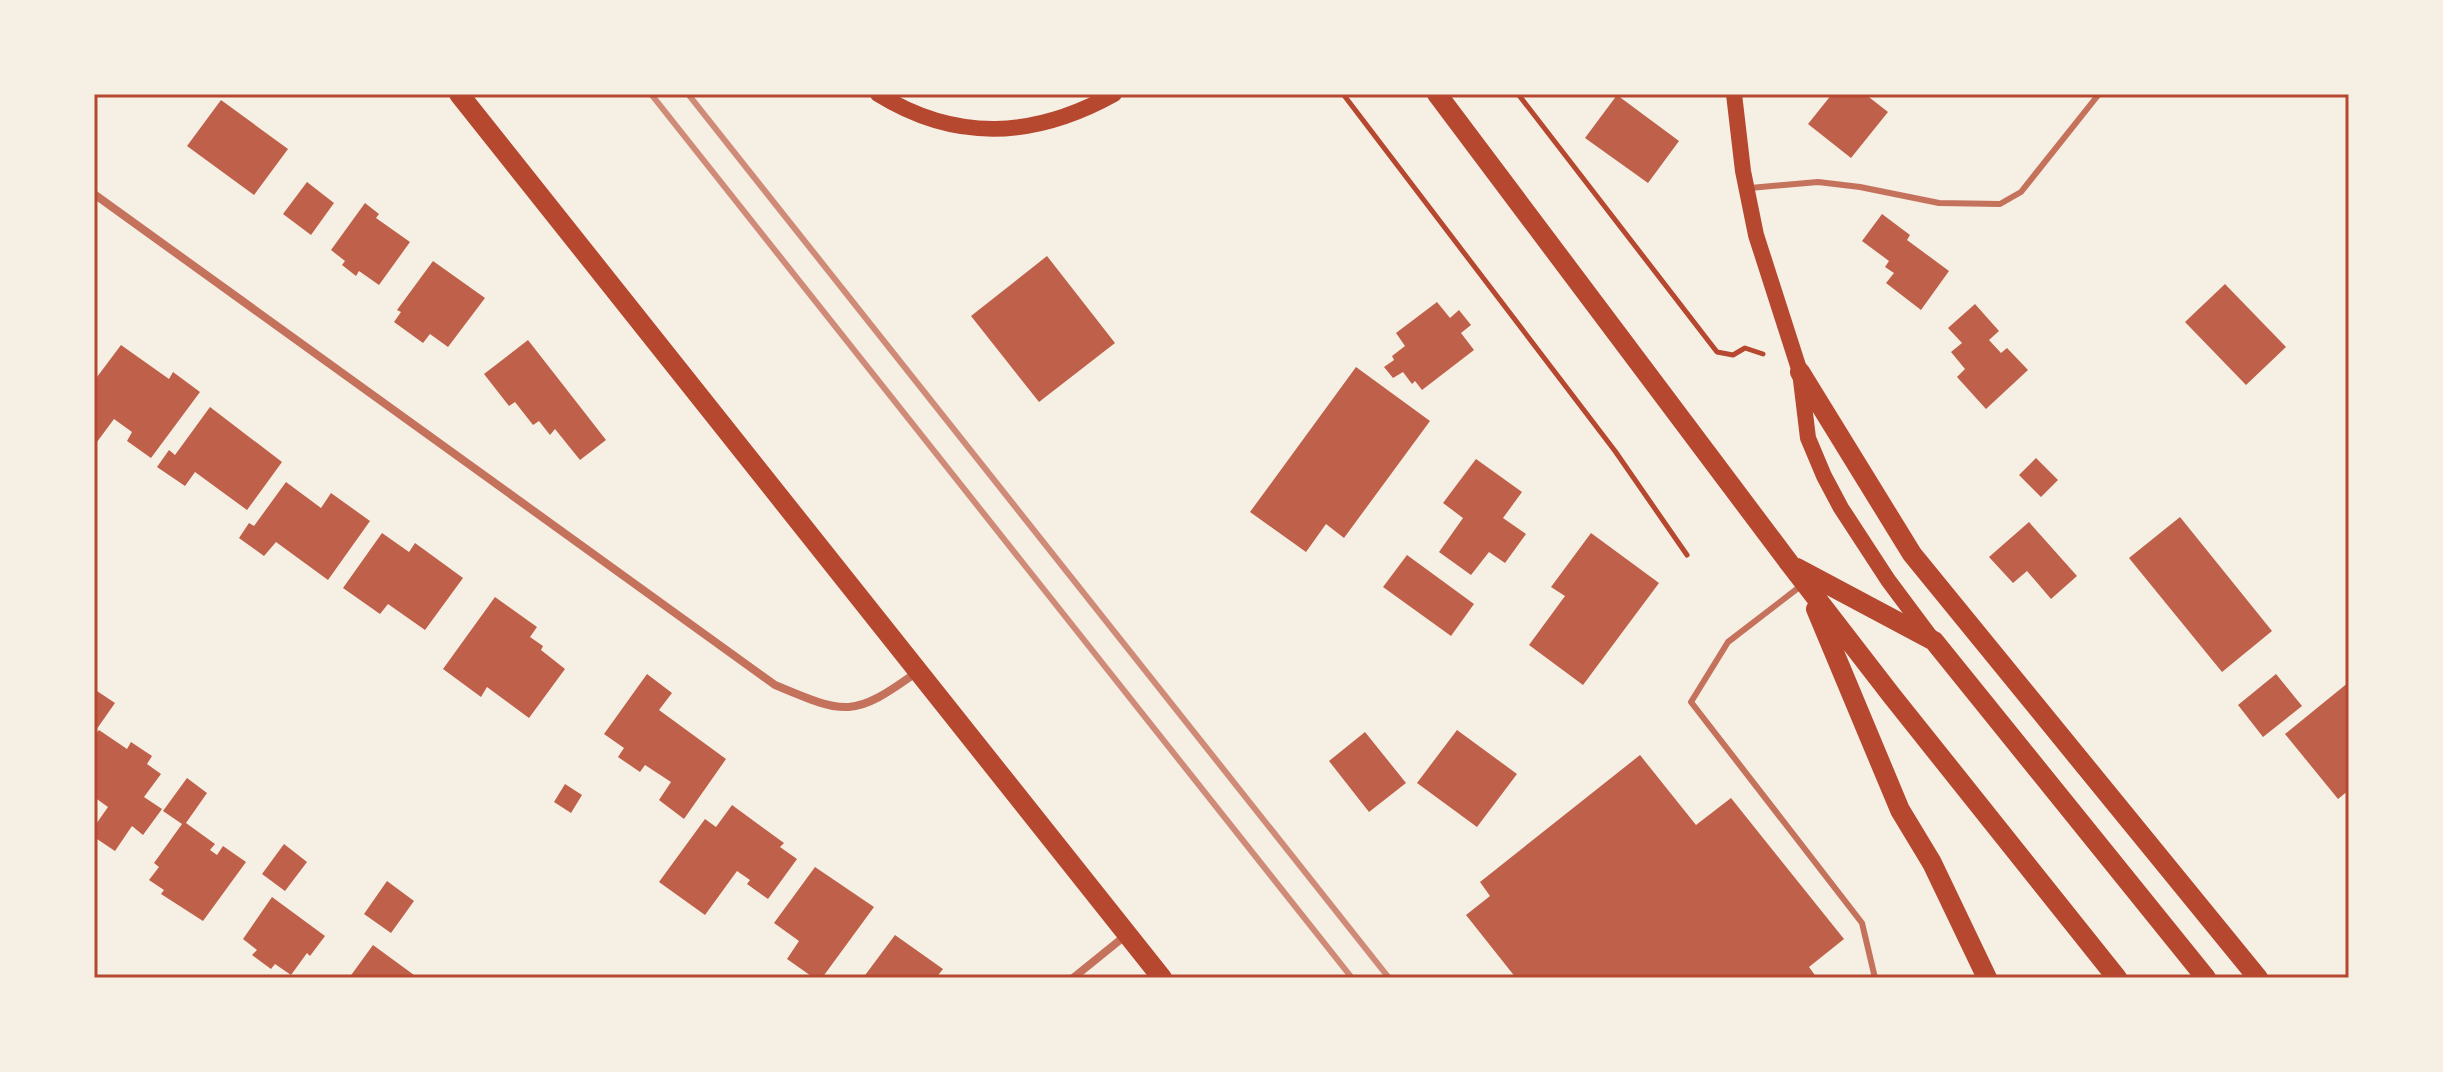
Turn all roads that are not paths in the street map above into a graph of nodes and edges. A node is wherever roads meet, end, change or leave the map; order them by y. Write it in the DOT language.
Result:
graph roads {
  1 [pos="459,94"];
  2 [pos="878,94"];
  3 [pos="1114,94"];
  4 [pos="1437,94"];
  5 [pos="1734,94"];
  6 [pos="2099,94"];
  7 [pos="1746,188"];
  8 [pos="94,194"];
  9 [pos="1800,372"];
  10 [pos="1790,564"];
  11 [pos="1805,583"];
  12 [pos="1934,641"];
  13 [pos="918,672"];
  14 [pos="1128,935"];
  15 [pos="1073,978"];
  16 [pos="1162,978"];
  17 [pos="1875,978"];
  18 [pos="1987,978"];
  19 [pos="2117,978"];
  20 [pos="2206,978"];
  21 [pos="2258,978"];
  1 -- 13 [label="main road"];
  2 -- 3 [label="main road"];
  4 -- 10 [label="main road"];
  5 -- 7 [label="main road"];
  6 -- 7 [label="lane"];
  7 -- 9 [label="main road"];
  8 -- 13 [label="street"];
  9 -- 12 [label="main road"];
  9 -- 21 [label="main road"];
  10 -- 11 [label="main road"];
  10 -- 12 [label="main road"];
  11 -- 17 [label="lane"];
  11 -- 18 [label="main road"];
  11 -- 19 [label="main road"];
  12 -- 20 [label="main road"];
  13 -- 14 [label="main road"];
  14 -- 15 [label="street"];
  14 -- 16 [label="main road"];
}
